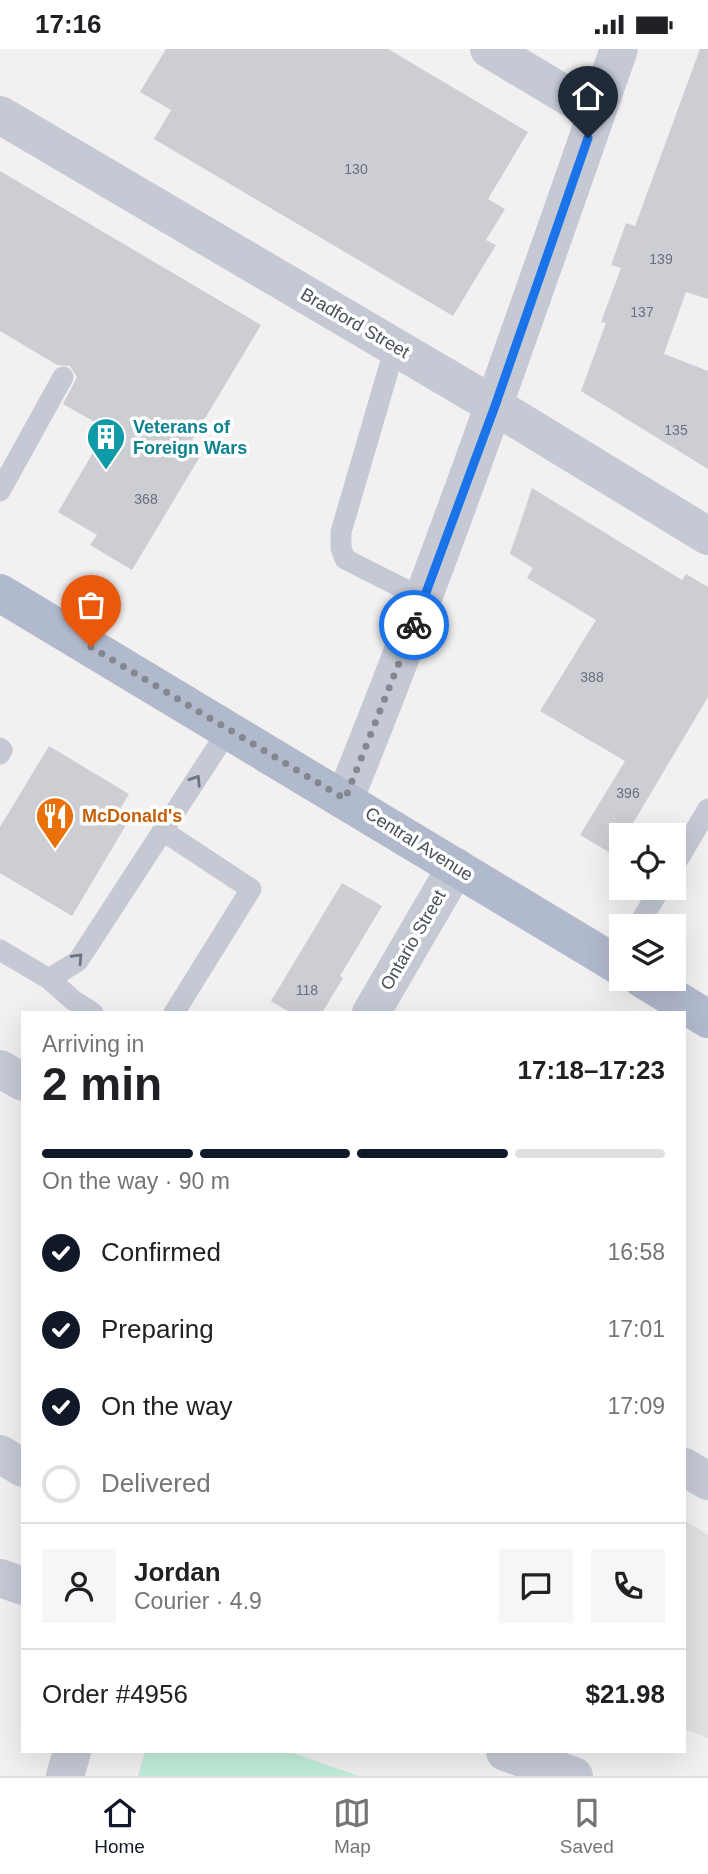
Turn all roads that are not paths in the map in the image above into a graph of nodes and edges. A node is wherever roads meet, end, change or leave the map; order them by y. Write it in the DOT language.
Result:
graph roads {
  1 [pos="489,49"];
  2 [pos="619,49"];
  3 [pos="596,113"];
  4 [pos="0,115"];
  5 [pos="395,347"];
  6 [pos="63,377"];
  7 [pos="495,406"];
  8 [pos="3,477"];
  9 [pos="708,536"];
  10 [pos="0,593"];
  11 [pos="424,599"];
  12 [pos="229,729"];
  13 [pos="345,799"];
  14 [pos="708,809"];
  15 [pos="163,831"];
  16 [pos="686,846"];
  17 [pos="456,867"];
  18 [pos="0,950"];
  19 [pos="609,956"];
  20 [pos="49,979"];
  21 [pos="665,991"];
  22 [pos="90,1011"];
  23 [pos="175,1011"];
  24 [pos="372,1011"];
  25 [pos="708,1019"];
  26 [pos="0,1069"];
  27 [pos="21,1081"];
  28 [pos="0,1454"];
  29 [pos="21,1467"];
  30 [pos="686,1468"];
  31 [pos="708,1481"];
  32 [pos="0,1578"];
  33 [pos="21,1585"];
  34 [pos="72,1753"];
  35 [pos="508,1753"];
  36 [pos="65,1776"];
  37 [pos="574,1776"];
  1 -- 3 [label="street"];
  2 -- 3 [label="street"];
  3 -- 7 [label="street"];
  4 -- 5 [label="street, Bradford Street"];
  5 -- 7 [label="street, Bradford Street"];
  5 -- 11 [label="lane"];
  6 -- 8 [label="lane"];
  7 -- 9 [label="street, Bradford Street"];
  7 -- 11 [label="street"];
  10 -- 12 [label="main road, Central Avenue"];
  11 -- 13 [label="street"];
  12 -- 13 [label="main road, Central Avenue"];
  15 -- 12 [label="lane, one-way"];
  13 -- 17 [label="main road, Central Avenue"];
  14 -- 16 [label="lane"];
  20 -- 15 [label="lane, one-way"];
  15 -- 23 [label="lane"];
  17 -- 19 [label="main road, Central Avenue"];
  17 -- 24 [label="street, Ontario Street"];
  18 -- 20 [label="lane"];
  20 -- 22 [label="lane"];
  21 -- 25 [label="main road, Central Avenue"];
  26 -- 27 [label="street"];
  28 -- 29 [label="street"];
  30 -- 31 [label="street"];
  32 -- 33 [label="street"];
  34 -- 36 [label="street"];
  35 -- 37 [label="street"];
}
